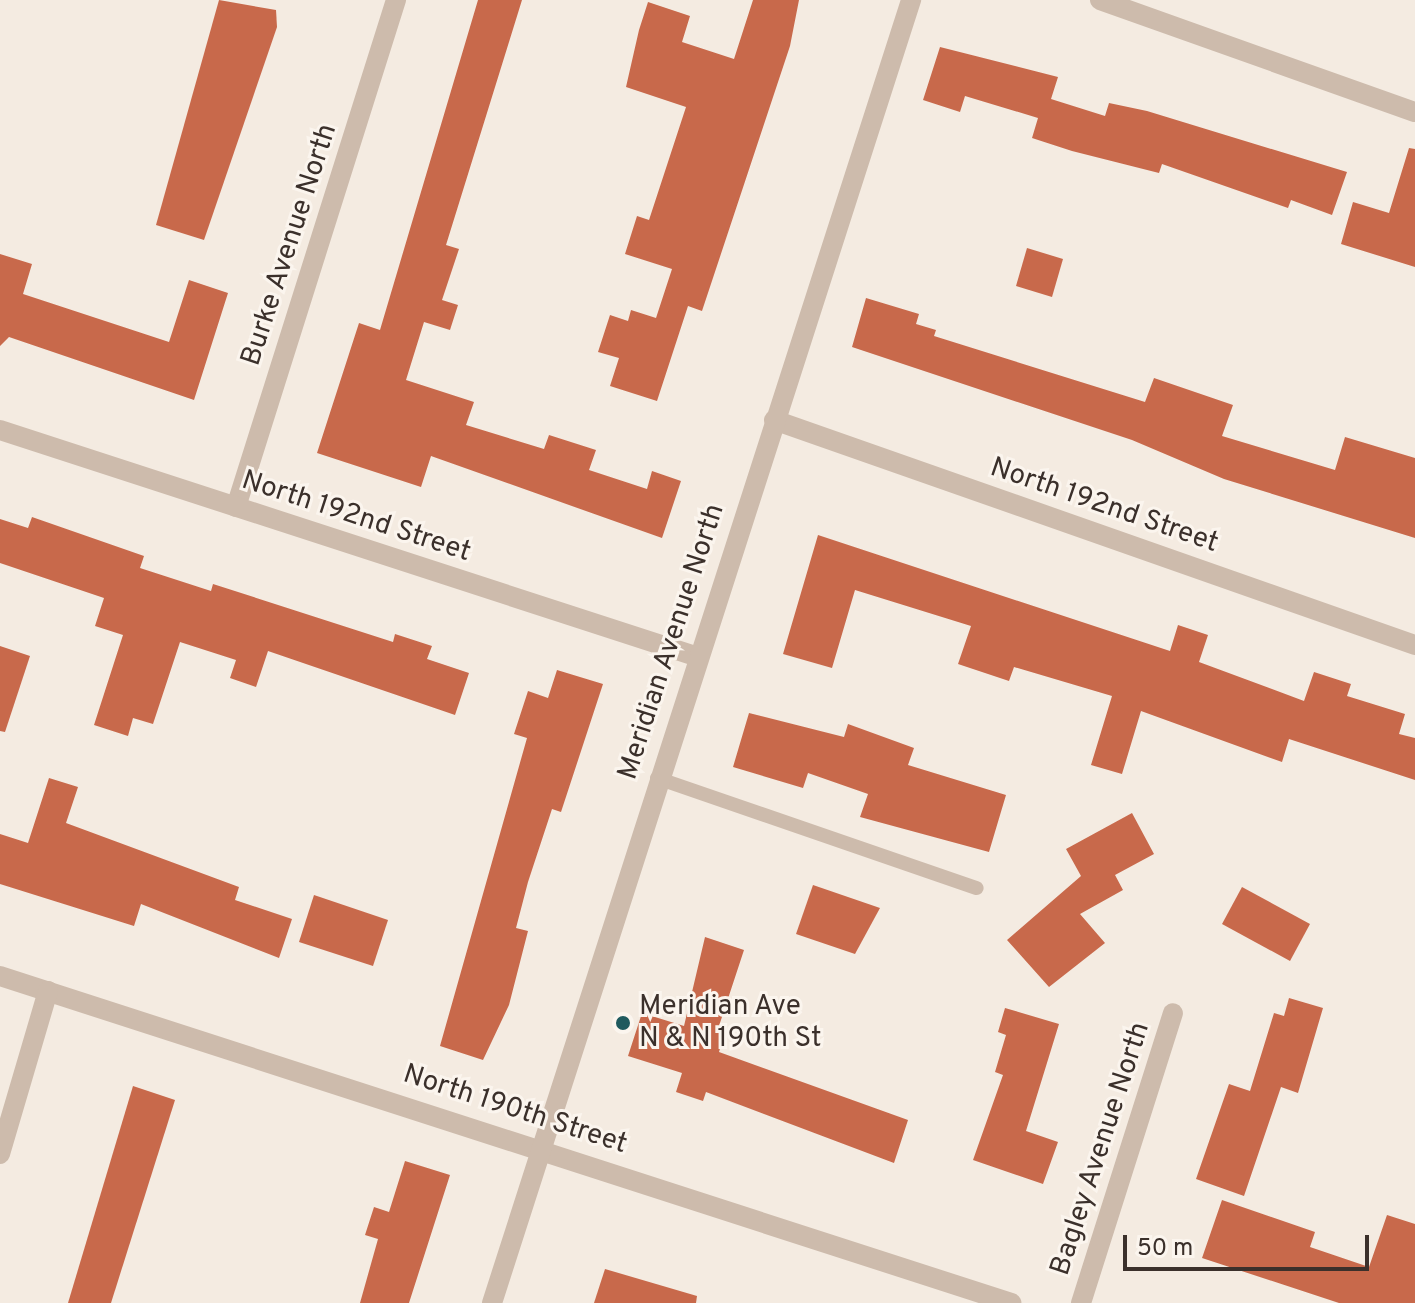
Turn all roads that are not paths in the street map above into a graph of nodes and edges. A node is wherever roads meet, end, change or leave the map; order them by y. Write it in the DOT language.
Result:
graph roads {
  1 [pos="396,0"];
  2 [pos="911,0"];
  3 [pos="1100,0"];
  4 [pos="1415,112"];
  5 [pos="774,420"];
  6 [pos="0,430"];
  7 [pos="236,507"];
  8 [pos="1415,645"];
  9 [pos="695,656"];
  10 [pos="657,778"];
  11 [pos="977,888"];
  12 [pos="0,976"];
  13 [pos="48,991"];
  14 [pos="1173,1013"];
  15 [pos="541,1147"];
  16 [pos="0,1154"];
  17 [pos="492,1303"];
  18 [pos="1011,1303"];
  19 [pos="1081,1303"];
  1 -- 7 [label="street, Burke Avenue North"];
  2 -- 5 [label="street, Meridian Avenue North"];
  3 -- 4 [label="street"];
  5 -- 8 [label="street, North 192nd Street"];
  5 -- 9 [label="street, Meridian Avenue North"];
  6 -- 7 [label="street, North 192nd Street"];
  7 -- 9 [label="street, North 192nd Street"];
  9 -- 10 [label="street, Meridian Avenue North"];
  10 -- 11 [label="lane"];
  10 -- 15 [label="street, Meridian Avenue North"];
  12 -- 13 [label="street, North 190th Street"];
  13 -- 15 [label="street, North 190th Street"];
  13 -- 16 [label="street"];
  14 -- 19 [label="street, Bagley Avenue North"];
  15 -- 17 [label="street, Meridian Avenue North"];
  15 -- 18 [label="street, North 190th Street"];
}
